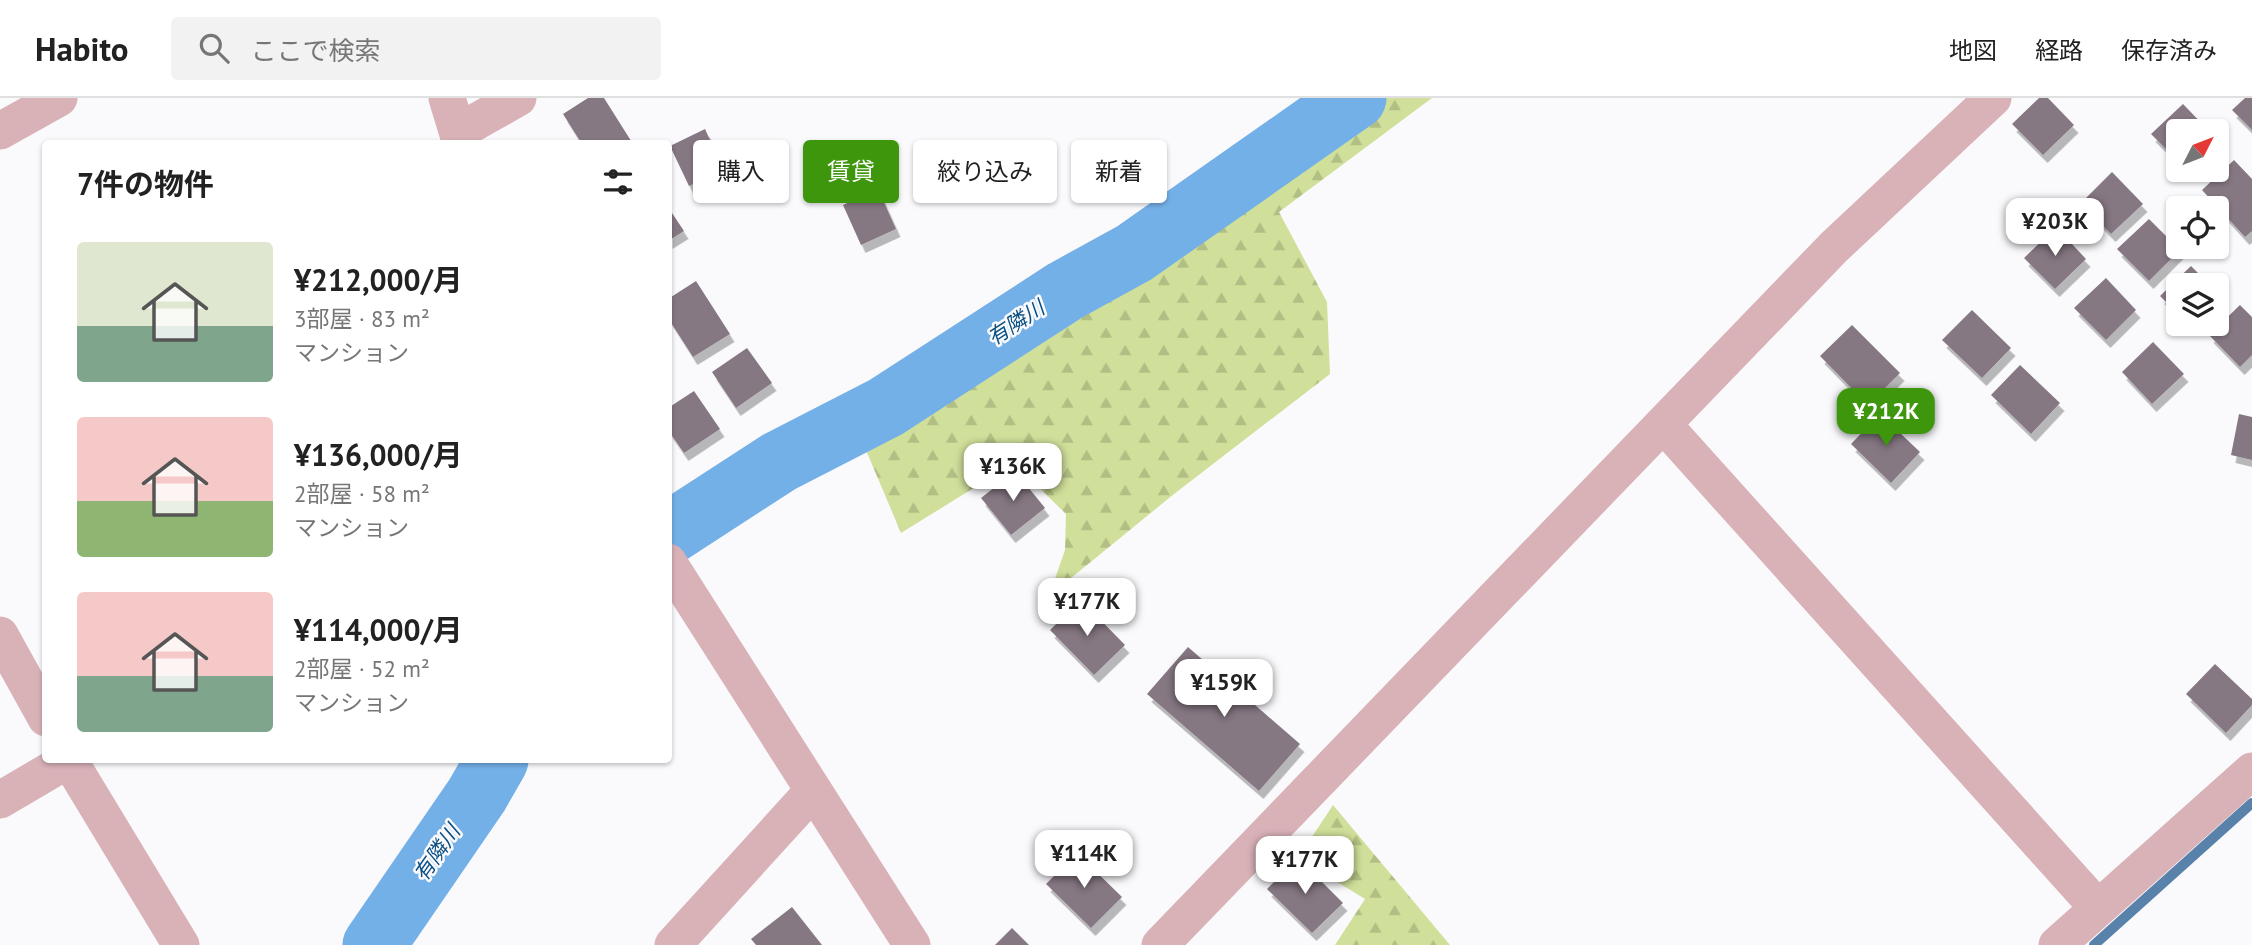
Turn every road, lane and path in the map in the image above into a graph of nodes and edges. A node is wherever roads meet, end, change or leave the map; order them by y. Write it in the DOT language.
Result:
graph roads {
  1 [pos="59,98"];
  2 [pos="519,98"];
  3 [pos="1993,98"];
  4 [pos="455,124"];
  5 [pos="0,131"];
  6 [pos="1663,424"];
  7 [pos="672,568"];
  8 [pos="0,635"];
  9 [pos="42,711"];
  10 [pos="63,763"];
  11 [pos="70,763"];
  12 [pos="2252,771"];
  13 [pos="813,791"];
  14 [pos="0,800"];
  15 [pos="2098,908"];
  16 [pos="181,945"];
  17 [pos="673,945"];
  18 [pos="912,945"];
  19 [pos="1160,945"];
  20 [pos="2057,945"];
  1 -- 5 [label="street"];
  2 -- 4 [label="street"];
  3 -- 6 [label="street"];
  6 -- 15 [label="street"];
  6 -- 19 [label="street"];
  7 -- 13 [label="street"];
  8 -- 9 [label="street"];
  10 -- 14 [label="street"];
  11 -- 16 [label="street"];
  12 -- 15 [label="street"];
  13 -- 17 [label="street"];
  13 -- 18 [label="street"];
  15 -- 20 [label="street"];
}
